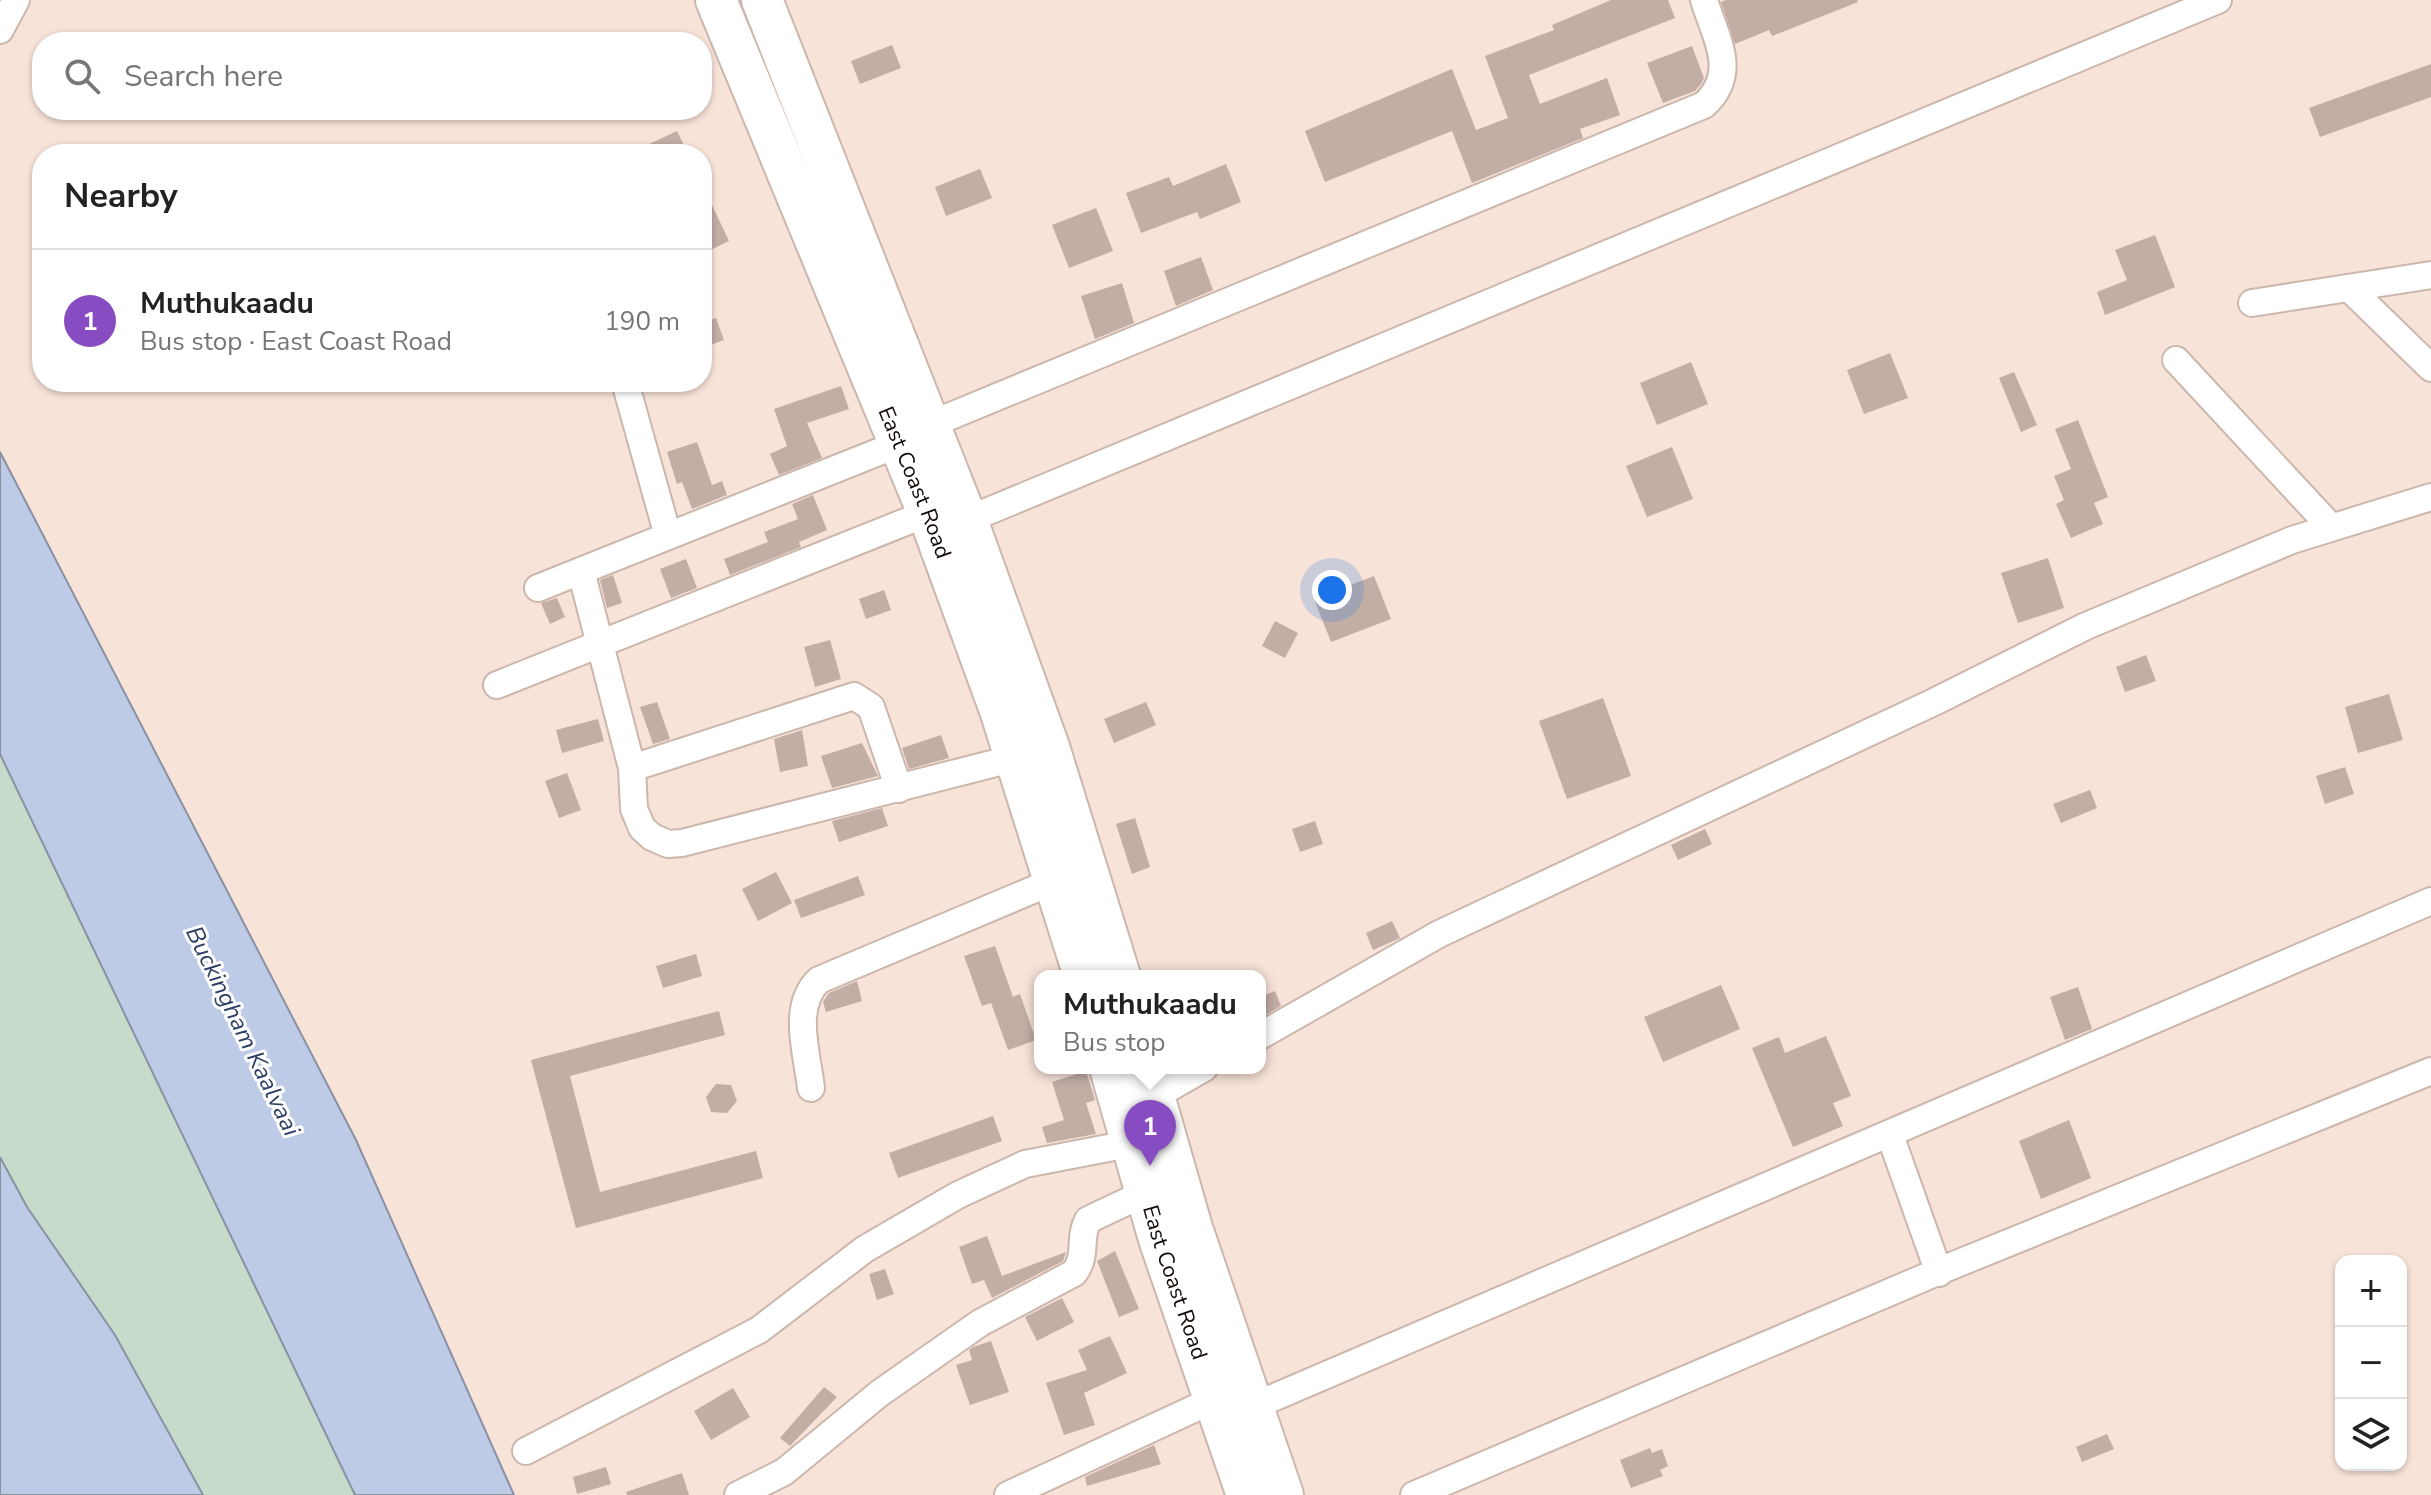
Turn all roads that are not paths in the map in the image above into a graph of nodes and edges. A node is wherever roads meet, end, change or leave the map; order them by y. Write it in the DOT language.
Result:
graph roads {
  1 [pos="16,0"];
  2 [pos="716,0"];
  3 [pos="762,0"];
  4 [pos="1704,0"];
  5 [pos="2218,0"];
  6 [pos="0,30"];
  7 [pos="2431,275"];
  8 [pos="2350,289"];
  9 [pos="2252,303"];
  10 [pos="2176,360"];
  11 [pos="2431,368"];
  12 [pos="628,392"];
  13 [pos="915,434"];
  14 [pos="2431,497"];
  15 [pos="928,513"];
  16 [pos="967,520"];
  17 [pos="2330,526"];
  18 [pos="668,536"];
  19 [pos="581,571"];
  20 [pos="538,588"];
  21 [pos="600,642"];
  22 [pos="497,685"];
  23 [pos="1015,758"];
  24 [pos="632,768"];
  25 [pos="899,789"];
  26 [pos="1054,881"];
  27 [pos="2431,901"];
  28 [pos="1082,970"];
  29 [pos="1118,970"];
  30 [pos="1266,1033"];
  31 [pos="2431,1071"];
  32 [pos="1114,1074"];
  33 [pos="1194,1074"];
  34 [pos="811,1088"];
  35 [pos="1138,1106"];
  36 [pos="1890,1135"];
  37 [pos="1145,1193"];
  38 [pos="1939,1273"];
  39 [pos="1215,1399"];
  40 [pos="1254,1406"];
  41 [pos="526,1451"];
  42 [pos="738,1495"];
  43 [pos="1008,1495"];
  44 [pos="1247,1495"];
  45 [pos="1283,1495"];
  46 [pos="1414,1495"];
  1 -- 6 [label="street"];
  2 -- 13 [label="main road, East Coast Road"];
  3 -- 13 [label="main road, East Coast Road"];
  4 -- 13 [label="street"];
  5 -- 16 [label="street"];
  7 -- 8 [label="street"];
  8 -- 9 [label="street"];
  8 -- 11 [label="street"];
  10 -- 17 [label="street"];
  12 -- 18 [label="street"];
  13 -- 15 [label="main road, East Coast Road"];
  13 -- 16 [label="main road, East Coast Road"];
  13 -- 18 [label="street"];
  14 -- 17 [label="street"];
  15 -- 21 [label="street"];
  15 -- 23 [label="main road, East Coast Road"];
  16 -- 29 [label="main road, East Coast Road"];
  17 -- 30 [label="street"];
  18 -- 19 [label="street"];
  19 -- 20 [label="street"];
  19 -- 21 [label="street"];
  21 -- 22 [label="street"];
  21 -- 24 [label="street"];
  23 -- 25 [label="street"];
  23 -- 26 [label="main road, East Coast Road"];
  24 -- 25 [label="street"];
  24 -- 25 [label="street"];
  26 -- 28 [label="main road, East Coast Road"];
  26 -- 34 [label="street"];
  27 -- 36 [label="street"];
  31 -- 38 [label="street"];
  32 -- 35 [label="main road, East Coast Road"];
  33 -- 35 [label="street"];
  35 -- 37 [label="main road, East Coast Road"];
  35 -- 40 [label="main road, East Coast Road"];
  35 -- 41 [label="street"];
  36 -- 38 [label="street"];
  36 -- 40 [label="street"];
  37 -- 39 [label="main road, East Coast Road"];
  37 -- 42 [label="street"];
  38 -- 46 [label="street"];
  39 -- 43 [label="street"];
  39 -- 44 [label="main road, East Coast Road"];
  40 -- 45 [label="main road, East Coast Road"];
}
